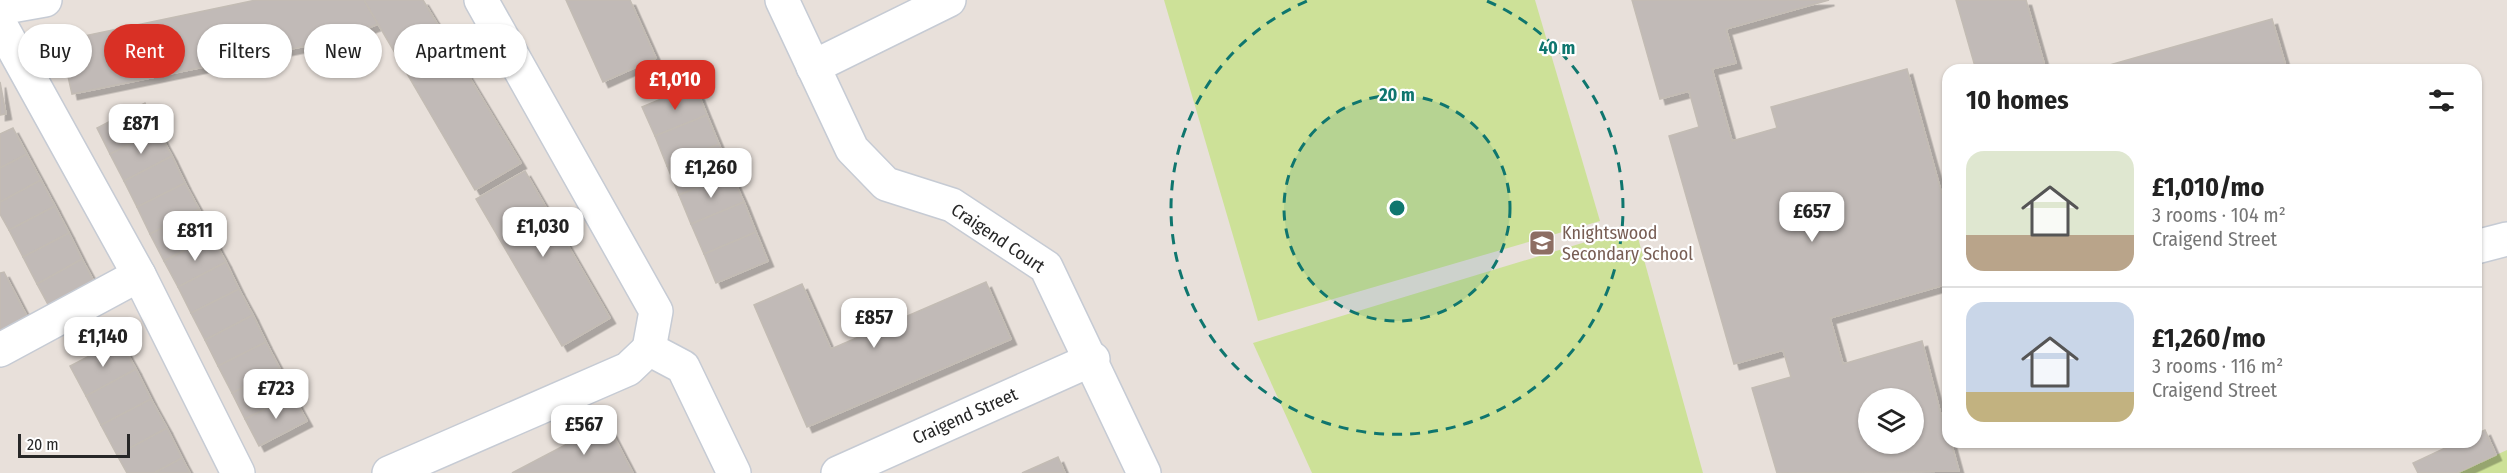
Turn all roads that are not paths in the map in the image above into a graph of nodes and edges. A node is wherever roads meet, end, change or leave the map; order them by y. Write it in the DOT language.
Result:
graph roads {
  1 [pos="45,0"];
  2 [pos="481,0"];
  3 [pos="782,0"];
  4 [pos="949,0"];
  5 [pos="0,9"];
  6 [pos="0,24"];
  7 [pos="813,67"];
  8 [pos="2507,239"];
  9 [pos="2482,246"];
  10 [pos="139,275"];
  11 [pos="650,349"];
  12 [pos="0,350"];
  13 [pos="1092,359"];
  14 [pos="238,473"];
  15 [pos="389,473"];
  16 [pos="734,473"];
  17 [pos="838,473"];
  18 [pos="1144,473"];
  1 -- 5 [label="street"];
  2 -- 11 [label="street"];
  3 -- 7 [label="street, Craigend Court"];
  4 -- 7 [label="street"];
  6 -- 10 [label="street"];
  7 -- 13 [label="street, Craigend Court"];
  8 -- 9 [label="street"];
  10 -- 12 [label="street"];
  10 -- 14 [label="street"];
  11 -- 15 [label="street"];
  11 -- 16 [label="street"];
  13 -- 17 [label="street, Craigend Street"];
  13 -- 18 [label="street, Craigend Court"];
}
